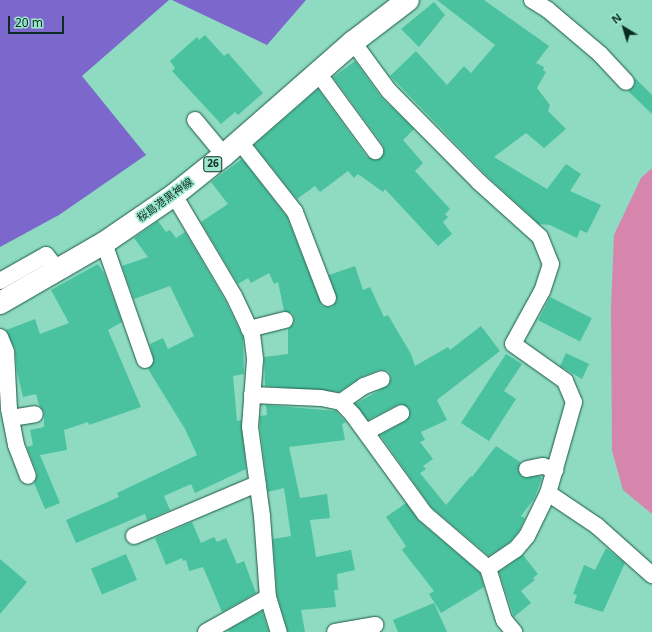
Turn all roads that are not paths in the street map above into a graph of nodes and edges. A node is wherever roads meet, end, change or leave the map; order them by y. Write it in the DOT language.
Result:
graph roads {
  1 [pos="408,0"];
  2 [pos="532,0"];
  3 [pos="352,42"];
  4 [pos="318,73"];
  5 [pos="626,82"];
  6 [pos="195,120"];
  7 [pos="232,148"];
  8 [pos="375,151"];
  9 [pos="174,195"];
  10 [pos="104,243"];
  11 [pos="58,270"];
  12 [pos="0,281"];
  13 [pos="328,298"];
  14 [pos="0,303"];
  15 [pos="285,320"];
  16 [pos="249,329"];
  17 [pos="0,337"];
  18 [pos="145,360"];
  19 [pos="382,378"];
  20 [pos="252,395"];
  21 [pos="341,402"];
  22 [pos="401,413"];
  23 [pos="35,414"];
  24 [pos="11,418"];
  25 [pos="366,432"];
  26 [pos="527,470"];
  27 [pos="555,470"];
  28 [pos="28,476"];
  29 [pos="257,484"];
  30 [pos="548,493"];
  31 [pos="134,536"];
  32 [pos="488,568"];
  33 [pos="652,575"];
  34 [pos="268,597"];
  35 [pos="375,625"];
  36 [pos="206,632"];
  37 [pos="279,632"];
  38 [pos="335,632"];
  39 [pos="514,632"];
  1 -- 3 [label="main road, 桜島港黒神線 / 26"];
  2 -- 5 [label="street"];
  3 -- 4 [label="main road, 桜島港黒神線 / 26"];
  3 -- 27 [label="street"];
  4 -- 7 [label="main road, 桜島港黒神線 / 26"];
  4 -- 8 [label="street"];
  6 -- 7 [label="street"];
  7 -- 9 [label="main road, 桜島港黒神線 / 26"];
  7 -- 13 [label="street"];
  9 -- 10 [label="main road, 桜島港黒神線 / 26"];
  9 -- 16 [label="street"];
  10 -- 11 [label="main road, 桜島港黒神線 / 26"];
  10 -- 18 [label="street"];
  11 -- 12 [label="street"];
  11 -- 14 [label="main road, 桜島港黒神線 / 26"];
  15 -- 16 [label="street"];
  16 -- 20 [label="street"];
  17 -- 24 [label="street"];
  19 -- 21 [label="street"];
  20 -- 21 [label="street"];
  20 -- 29 [label="street"];
  21 -- 25 [label="street"];
  22 -- 25 [label="street"];
  23 -- 24 [label="street"];
  24 -- 28 [label="street"];
  25 -- 32 [label="street"];
  26 -- 27 [label="street"];
  27 -- 30 [label="street"];
  29 -- 31 [label="street"];
  29 -- 34 [label="street"];
  30 -- 32 [label="street"];
  30 -- 33 [label="street"];
  32 -- 39 [label="street"];
  34 -- 36 [label="street"];
  34 -- 37 [label="street"];
  35 -- 38 [label="street"];
}
